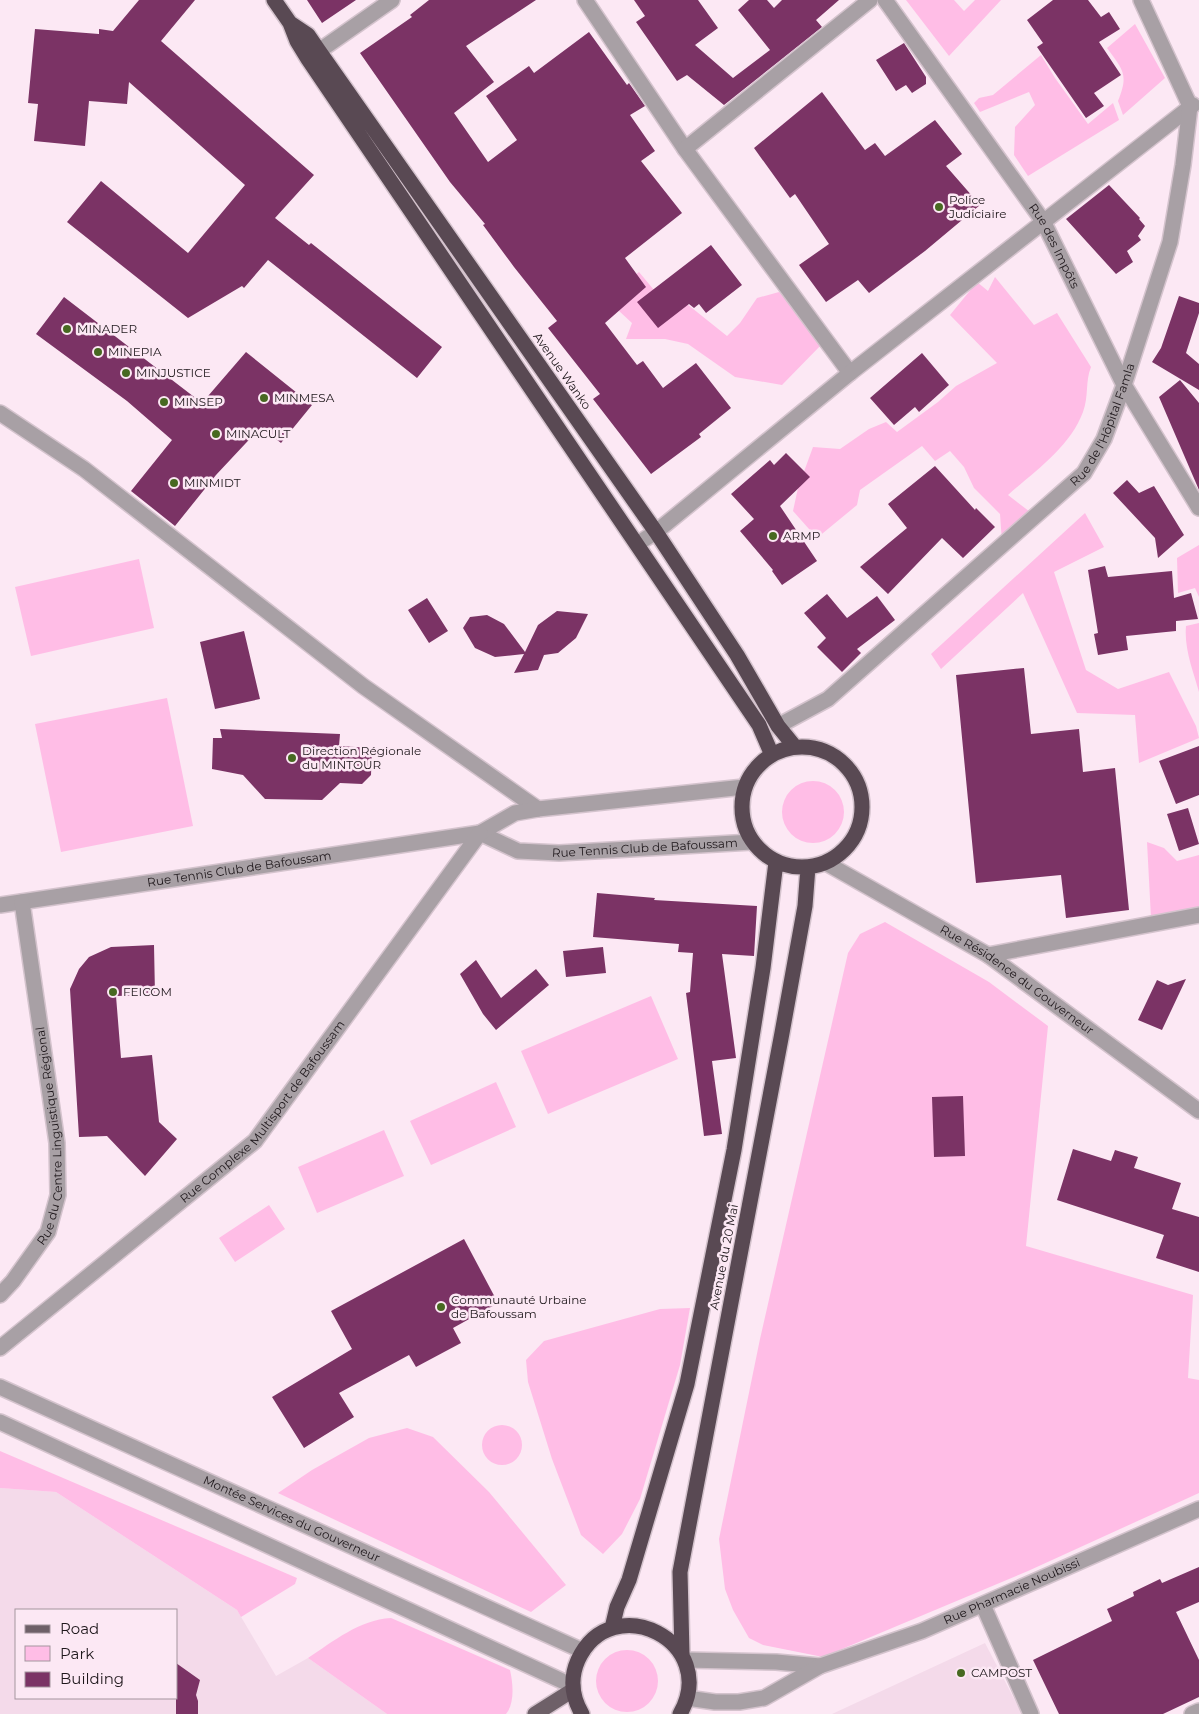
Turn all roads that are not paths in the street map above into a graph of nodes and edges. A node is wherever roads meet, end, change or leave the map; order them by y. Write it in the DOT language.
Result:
graph roads {
  1 [pos="274,0"];
  2 [pos="392,0"];
  3 [pos="585,0"];
  4 [pos="870,0"];
  5 [pos="885,0"];
  6 [pos="1141,0"];
  7 [pos="314,55"];
  8 [pos="1194,105"];
  9 [pos="685,148"];
  10 [pos="1043,221"];
  11 [pos="850,373"];
  12 [pos="1124,385"];
  13 [pos="0,413"];
  14 [pos="1199,508"];
  15 [pos="656,532"];
  16 [pos="637,544"];
  17 [pos="778,726"];
  18 [pos="795,747"];
  19 [pos="772,754"];
  20 [pos="744,787"];
  21 [pos="538,809"];
  22 [pos="480,833"];
  23 [pos="752,842"];
  24 [pos="776,862"];
  25 [pos="826,862"];
  26 [pos="808,867"];
  27 [pos="22,902"];
  28 [pos="0,905"];
  29 [pos="1199,915"];
  30 [pos="988,955"];
  31 [pos="1199,1112"];
  32 [pos="0,1295"];
  33 [pos="0,1348"];
  34 [pos="0,1387"];
  35 [pos="0,1422"];
  36 [pos="1199,1509"];
  37 [pos="983,1605"];
  38 [pos="612,1628"];
  39 [pos="583,1651"];
  40 [pos="683,1657"];
  41 [pos="820,1666"];
  42 [pos="573,1688"];
  43 [pos="685,1704"];
  44 [pos="1199,1711"];
  45 [pos="535,1714"];
  46 [pos="582,1714"];
  47 [pos="696,1714"];
  48 [pos="1031,1714"];
  49 [pos="1192,1714"];
  1 -- 7 [label="highway, Avenue Wanko"];
  2 -- 7 [label="street"];
  3 -- 9 [label="street"];
  4 -- 9 [label="street"];
  5 -- 10 [label="street, Rue des Impôts"];
  6 -- 8 [label="street"];
  7 -- 15 [label="highway, Avenue Wanko"];
  7 -- 16 [label="highway, Avenue Wanko"];
  8 -- 10 [label="street"];
  8 -- 12 [label="street, Rue de l'Hôpital Famla"];
  9 -- 11 [label="street"];
  10 -- 11 [label="street"];
  10 -- 12 [label="street, Rue des Impôts"];
  11 -- 15 [label="street"];
  12 -- 14 [label="street, Rue des Impôts"];
  12 -- 17 [label="street, Rue de l'Hôpital Famla"];
  13 -- 21 [label="street"];
  15 -- 16 [label="street"];
  15 -- 17 [label="highway, Avenue Wanko"];
  16 -- 19 [label="highway, Avenue Wanko"];
  17 -- 18 [label="highway, Avenue Wanko"];
  18 -- 19 [label="highway"];
  18 -- 25 [label="highway"];
  19 -- 20 [label="highway"];
  20 -- 21 [label="street, Rue Tennis Club de Bafoussam"];
  20 -- 23 [label="highway"];
  21 -- 22 [label="street, Rue Tennis Club de Bafoussam"];
  22 -- 23 [label="street, Rue Tennis Club de Bafoussam"];
  22 -- 27 [label="street, Rue Tennis Club de Bafoussam"];
  22 -- 33 [label="street, Rue Complexe Multisport de Bafoussam"];
  23 -- 24 [label="highway"];
  24 -- 26 [label="highway"];
  24 -- 38 [label="highway, Avenue du 20 Mai"];
  25 -- 26 [label="highway"];
  25 -- 30 [label="street, Rue Résidence du Gouverneur"];
  26 -- 40 [label="highway, Avenue du 20 Mai"];
  27 -- 28 [label="street, Rue Tennis Club de Bafoussam"];
  27 -- 32 [label="street, Rue du Centre Linguistique Régional"];
  29 -- 30 [label="street"];
  30 -- 31 [label="street, Rue Résidence du Gouverneur"];
  34 -- 39 [label="street, Montée Services du Gouverneur"];
  35 -- 42 [label="street"];
  36 -- 37 [label="street, Rue Pharmacie Noubissi"];
  37 -- 41 [label="street, Rue Pharmacie Noubissi"];
  37 -- 48 [label="street"];
  38 -- 39 [label="highway"];
  38 -- 40 [label="highway"];
  39 -- 42 [label="highway"];
  40 -- 41 [label="street, Rue Pharmacie Noubissi"];
  40 -- 43 [label="highway, Avenue du 20 Mai"];
  41 -- 43 [label="street, Rue Pharmacie Noubissi"];
  42 -- 45 [label="main road"];
  42 -- 46 [label="highway"];
  43 -- 47 [label="highway"];
  44 -- 49 [label="street"];
}
